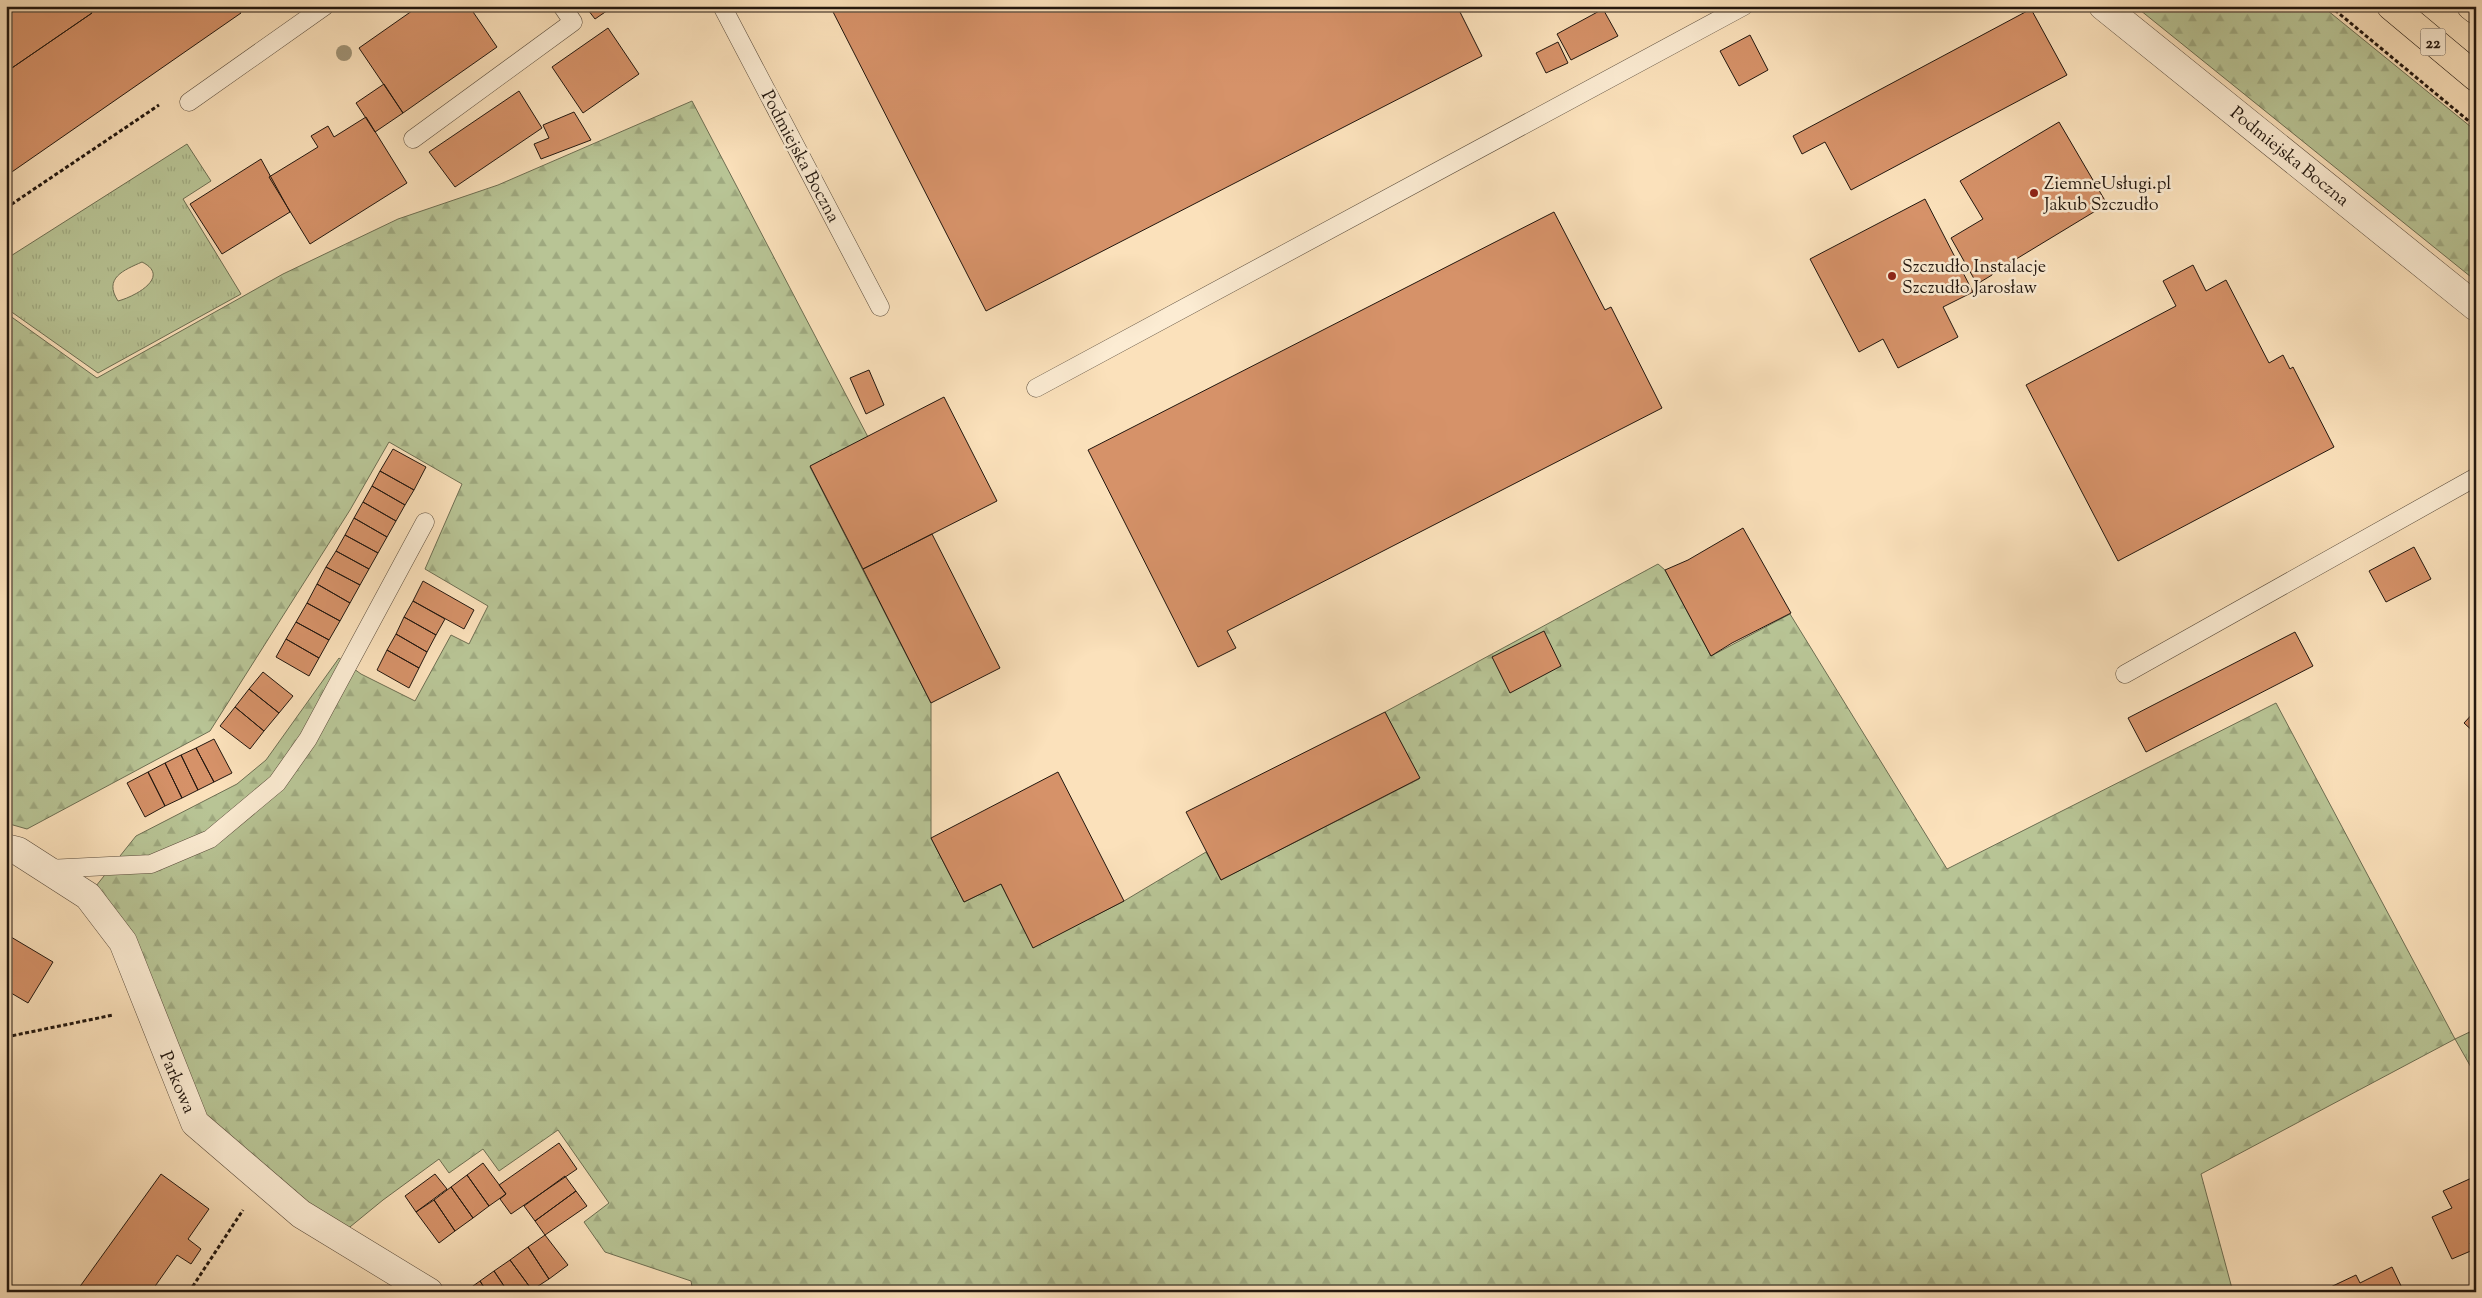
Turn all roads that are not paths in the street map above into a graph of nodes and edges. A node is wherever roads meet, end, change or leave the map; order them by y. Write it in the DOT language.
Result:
graph roads {
  1 [pos="325,6"];
  2 [pos="562,6"];
  3 [pos="722,6"];
  4 [pos="1744,6"];
  5 [pos="2103,6"];
  6 [pos="2391,6"];
  7 [pos="2471,6"];
  8 [pos="2476,10"];
  9 [pos="2476,77"];
  10 [pos="189,102"];
  11 [pos="413,139"];
  12 [pos="880,307"];
  13 [pos="2476,307"];
  14 [pos="1036,388"];
  15 [pos="2476,476"];
  16 [pos="425,522"];
  17 [pos="2125,674"];
  18 [pos="6,848"];
  19 [pos="46,869"];
  20 [pos="429,1292"];
  1 -- 10 [label="lane"];
  2 -- 11 [label="lane"];
  3 -- 12 [label="lane, Podmiejska Boczna"];
  4 -- 14 [label="lane"];
  5 -- 13 [label="street, Podmiejska Boczna"];
  6 -- 9 [label="main road, 22"];
  7 -- 8 [label="main road"];
  15 -- 17 [label="lane"];
  16 -- 19 [label="lane"];
  18 -- 19 [label="street, Parkowa"];
  19 -- 20 [label="street, Parkowa"];
}
